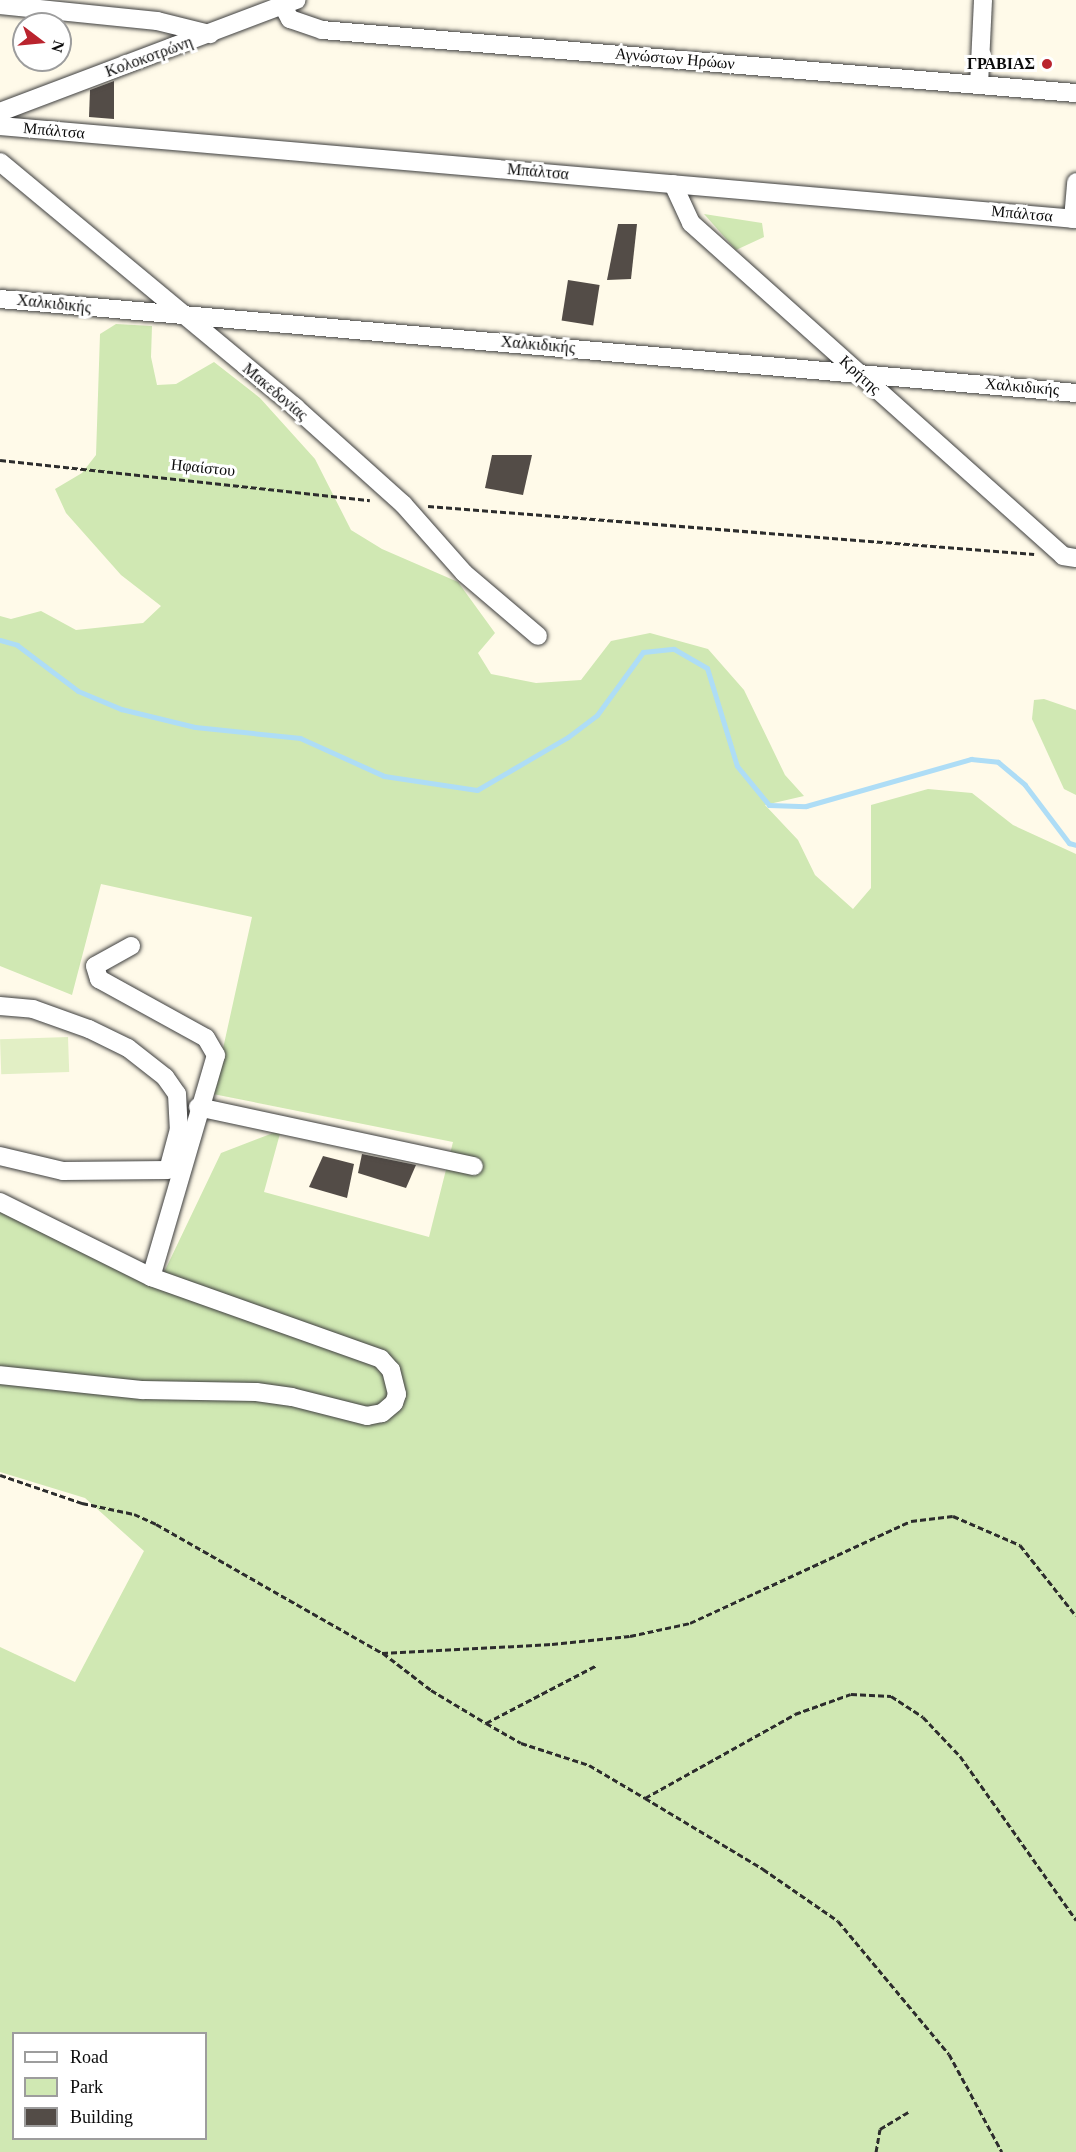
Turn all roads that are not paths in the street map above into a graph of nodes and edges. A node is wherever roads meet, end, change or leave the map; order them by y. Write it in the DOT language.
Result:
graph roads {
  1 [pos="983,0"];
  2 [pos="290,3"];
  3 [pos="0,4"];
  4 [pos="210,34"];
  5 [pos="979,85"];
  6 [pos="1076,93"];
  7 [pos="0,112"];
  8 [pos="0,126"];
  9 [pos="0,162"];
  10 [pos="1076,182"];
  11 [pos="673,184"];
  12 [pos="1075,219"];
  13 [pos="0,299"];
  14 [pos="182,318"];
  15 [pos="857,372"];
  16 [pos="1076,393"];
  17 [pos="1069,557"];
  18 [pos="538,636"];
  19 [pos="131,946"];
  20 [pos="0,1006"];
  21 [pos="198,1107"];
  22 [pos="0,1156"];
  23 [pos="474,1166"];
  24 [pos="168,1170"];
  25 [pos="0,1202"];
  26 [pos="157,1213"];
  27 [pos="152,1277"];
  28 [pos="0,1375"];
  1 -- 5 [label="street"];
  2 -- 4 [label="street, Κολοκοτρώνη"];
  2 -- 5 [label="street, Αγνώστων Ηρώων"];
  3 -- 4 [label="street"];
  4 -- 7 [label="street, Κολοκοτρώνη"];
  5 -- 6 [label="street, Αγνώστων Ηρώων"];
  8 -- 11 [label="street, Μπάλτσα"];
  9 -- 14 [label="street, Μακεδονίας"];
  10 -- 12 [label="street"];
  11 -- 12 [label="street, Μπάλτσα"];
  11 -- 15 [label="street, Κρήτης"];
  13 -- 14 [label="street, Χαλκιδικής"];
  14 -- 15 [label="street, Χαλκιδικής"];
  14 -- 18 [label="street, Μακεδονίας"];
  15 -- 16 [label="street, Χαλκιδικής"];
  15 -- 17 [label="street, Κρήτης"];
  19 -- 21 [label="street"];
  20 -- 24 [label="street"];
  21 -- 23 [label="street"];
  21 -- 27 [label="street"];
  22 -- 24 [label="street"];
  24 -- 26 [label="street"];
  25 -- 27 [label="street"];
  27 -- 28 [label="street"];
}
